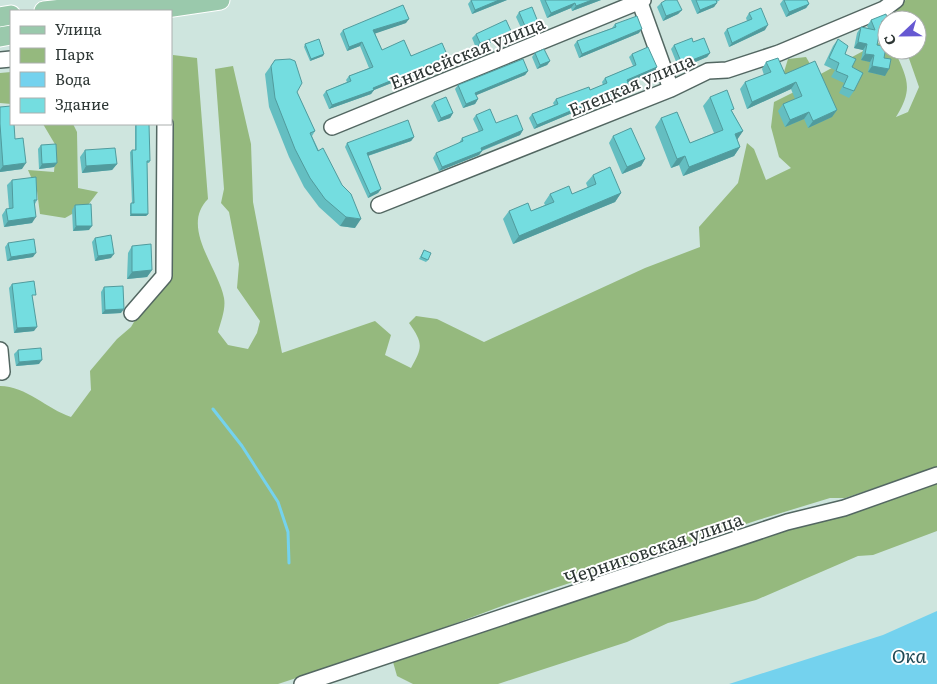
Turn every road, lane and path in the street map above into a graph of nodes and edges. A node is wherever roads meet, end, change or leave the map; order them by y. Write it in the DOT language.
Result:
graph roads {
  1 [pos="220,0"];
  2 [pos="896,0"];
  3 [pos="640,1"];
  4 [pos="125,4"];
  5 [pos="171,6"];
  6 [pos="56,10"];
  7 [pos="155,10"];
  8 [pos="672,89"];
  9 [pos="166,125"];
  10 [pos="332,127"];
  11 [pos="379,205"];
  12 [pos="132,312"];
  13 [pos="0,350"];
  14 [pos="2,372"];
  15 [pos="937,475"];
  16 [pos="302,684"];
  1 -- 5 [label="main road"];
  2 -- 8 [label="street, Елецкая улица"];
  3 -- 8 [label="street"];
  3 -- 10 [label="street, Енисейская улица"];
  4 -- 5 [label="main road"];
  4 -- 6 [label="main road"];
  5 -- 7 [label="main road"];
  8 -- 11 [label="street, Елецкая улица"];
  9 -- 12 [label="street"];
  13 -- 14 [label="street"];
  15 -- 16 [label="street, Черниговская улица"];
}
